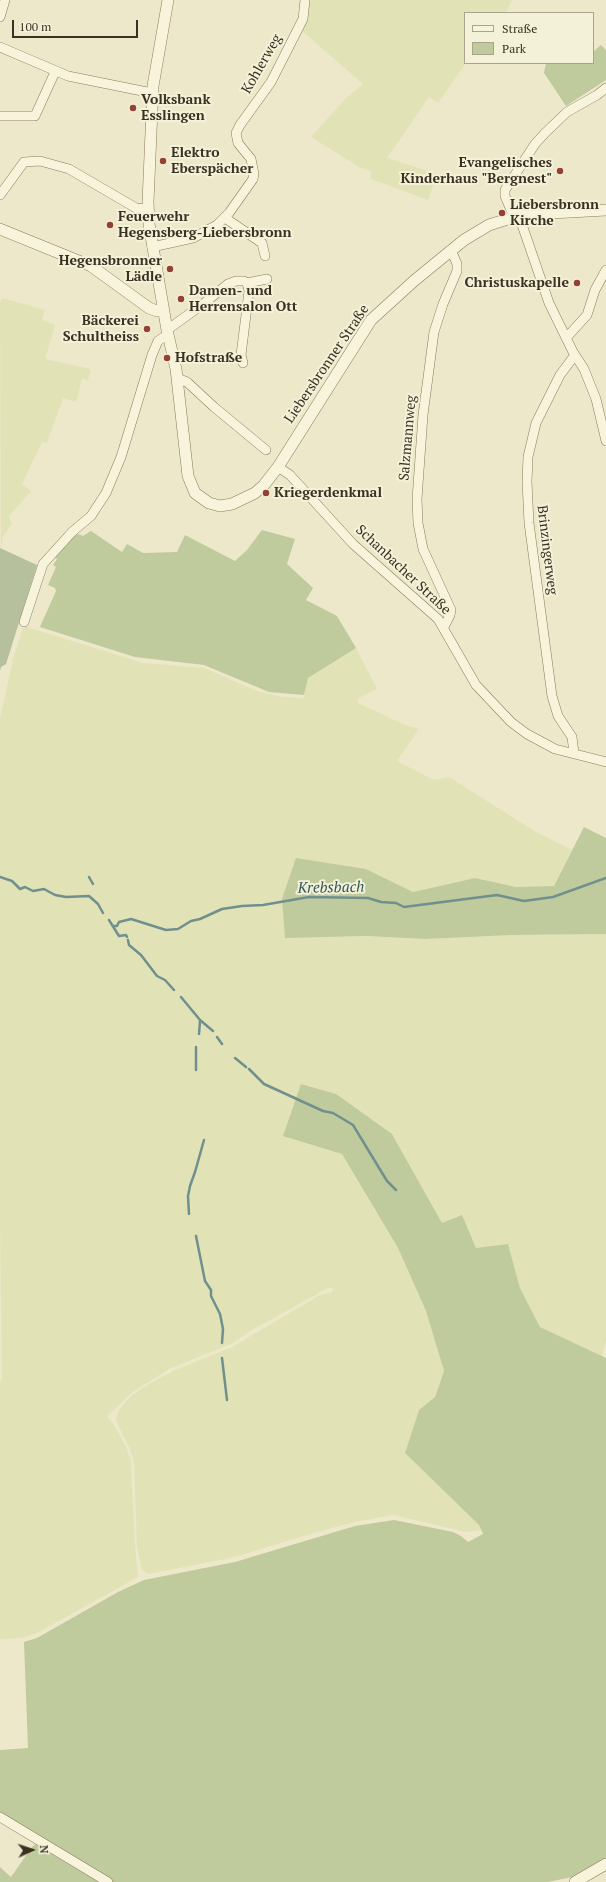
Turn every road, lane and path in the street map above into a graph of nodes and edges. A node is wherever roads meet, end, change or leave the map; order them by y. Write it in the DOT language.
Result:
graph roads {
  1 [pos="5,0"];
  2 [pos="168,0"];
  3 [pos="305,0"];
  4 [pos="0,17"];
  5 [pos="0,47"];
  6 [pos="56,72"];
  7 [pos="606,88"];
  8 [pos="152,93"];
  9 [pos="0,116"];
  10 [pos="0,195"];
  11 [pos="148,209"];
  12 [pos="606,210"];
  13 [pos="517,217"];
  14 [pos="225,218"];
  15 [pos="0,229"];
  16 [pos="152,247"];
  17 [pos="451,250"];
  18 [pos="265,256"];
  19 [pos="606,270"];
  20 [pos="267,279"];
  21 [pos="247,284"];
  22 [pos="164,310"];
  23 [pos="167,332"];
  24 [pos="567,337"];
  25 [pos="575,355"];
  26 [pos="243,364"];
  27 [pos="177,378"];
  28 [pos="606,441"];
  29 [pos="266,450"];
  30 [pos="278,467"];
  31 [pos="24,622"];
  32 [pos="444,627"];
  33 [pos="574,753"];
  34 [pos="606,762"];
  35 [pos="0,1817"];
  36 [pos="606,1864"];
  37 [pos="108,1882"];
  38 [pos="576,1882"];
  1 -- 4 [label="street"];
  2 -- 8 [label="street, Liebersbronner Straße"];
  3 -- 14 [label="street, Kohlerweg"];
  5 -- 6 [label="street"];
  6 -- 8 [label="street"];
  6 -- 9 [label="street"];
  7 -- 13 [label="street"];
  8 -- 11 [label="street, Liebersbronner Straße"];
  10 -- 11 [label="street"];
  11 -- 16 [label="street, Liebersbronner Straße"];
  12 -- 13 [label="street, Liebersbronner Straße"];
  13 -- 17 [label="street, Liebersbronner Straße"];
  13 -- 24 [label="street"];
  14 -- 16 [label="street"];
  14 -- 18 [label="street"];
  15 -- 22 [label="street"];
  16 -- 22 [label="street, Liebersbronner Straße"];
  17 -- 30 [label="street, Liebersbronner Straße"];
  17 -- 32 [label="street, Salzmannweg"];
  19 -- 24 [label="street"];
  20 -- 21 [label="street"];
  21 -- 23 [label="street"];
  21 -- 26 [label="street"];
  22 -- 23 [label="street, Liebersbronner Straße"];
  23 -- 27 [label="street, Liebersbronner Straße"];
  23 -- 31 [label="street"];
  24 -- 25 [label="street"];
  25 -- 28 [label="street"];
  25 -- 33 [label="street, Brinzingerweg"];
  27 -- 29 [label="street"];
  27 -- 30 [label="street, Liebersbronner Straße"];
  30 -- 32 [label="street, Schanbacher Straße"];
  32 -- 33 [label="street, Schanbacher Straße"];
  33 -- 34 [label="street, Schanbacher Straße"];
  35 -- 37 [label="street"];
  36 -- 38 [label="street"];
}
